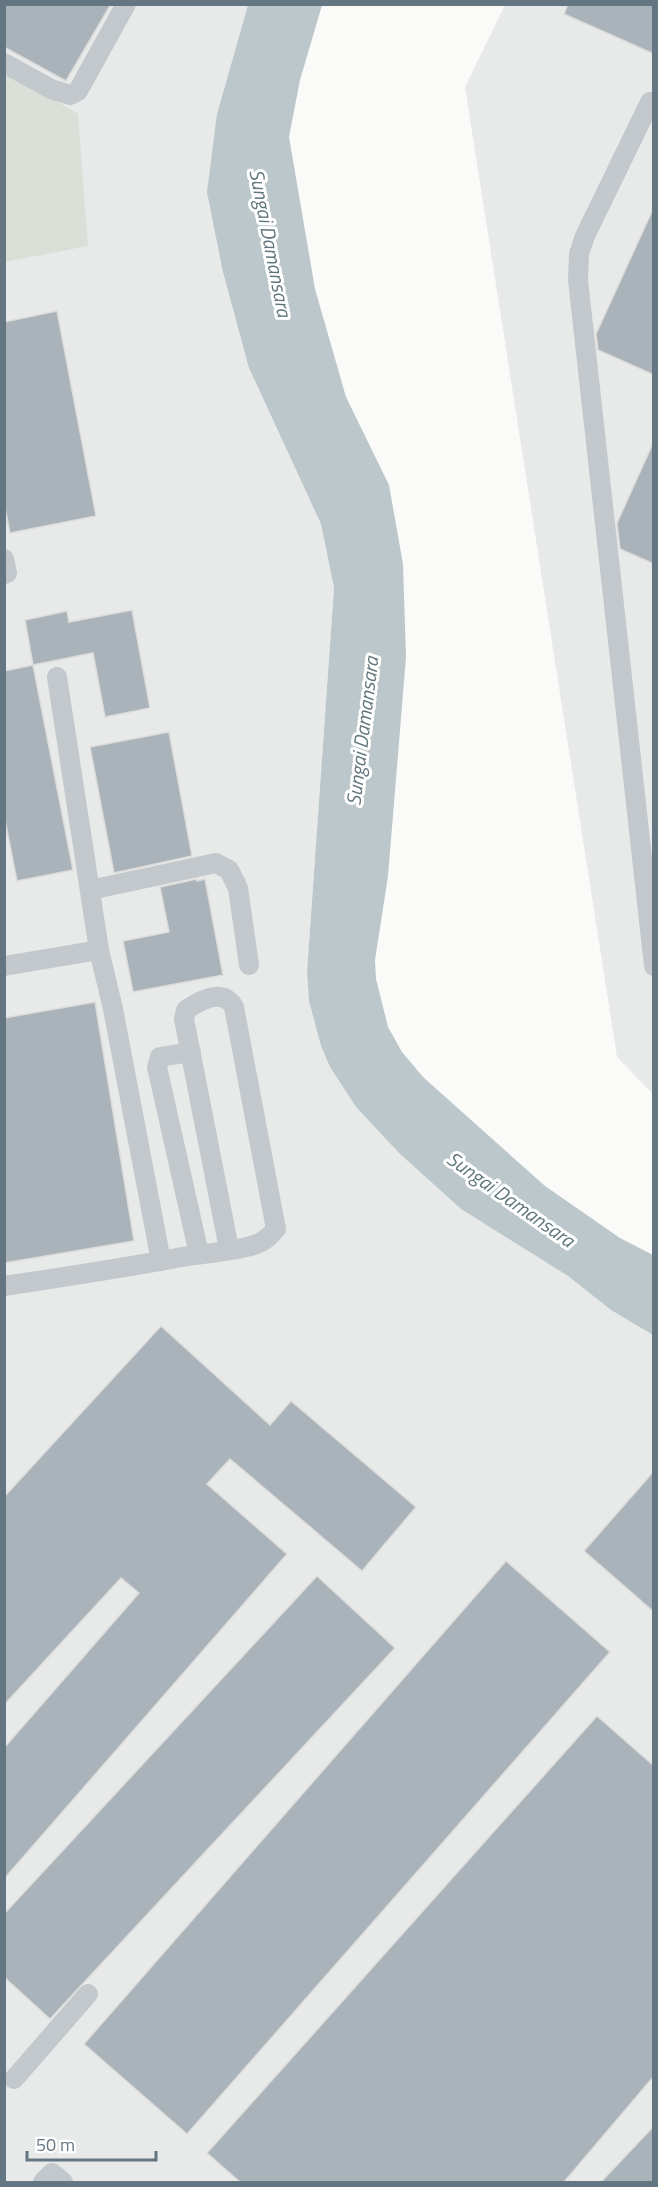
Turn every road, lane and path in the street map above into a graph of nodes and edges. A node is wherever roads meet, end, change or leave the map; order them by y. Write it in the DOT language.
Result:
graph roads {
  1 [pos="126,4"];
  2 [pos="4,63"];
  3 [pos="650,102"];
  4 [pos="4,559"];
  5 [pos="4,574"];
  6 [pos="57,677"];
  7 [pos="90,890"];
  8 [pos="99,950"];
  9 [pos="249,965"];
  10 [pos="4,966"];
  11 [pos="654,966"];
  12 [pos="191,1052"];
  13 [pos="229,1249"];
  14 [pos="200,1254"];
  15 [pos="161,1261"];
  16 [pos="4,1287"];
  17 [pos="88,1994"];
  18 [pos="14,2079"];
  19 [pos="43,2182"];
  20 [pos="63,2182"];
  1 -- 2 [label="lane"];
  3 -- 11 [label="lane"];
  4 -- 5 [label="lane"];
  6 -- 7 [label="lane"];
  7 -- 8 [label="lane"];
  7 -- 9 [label="lane"];
  8 -- 10 [label="lane"];
  8 -- 15 [label="lane"];
  12 -- 13 [label="lane"];
  12 -- 13 [label="lane"];
  12 -- 14 [label="lane"];
  13 -- 14 [label="lane"];
  14 -- 15 [label="lane"];
  15 -- 16 [label="lane"];
  17 -- 18 [label="lane"];
  19 -- 20 [label="lane"];
}
